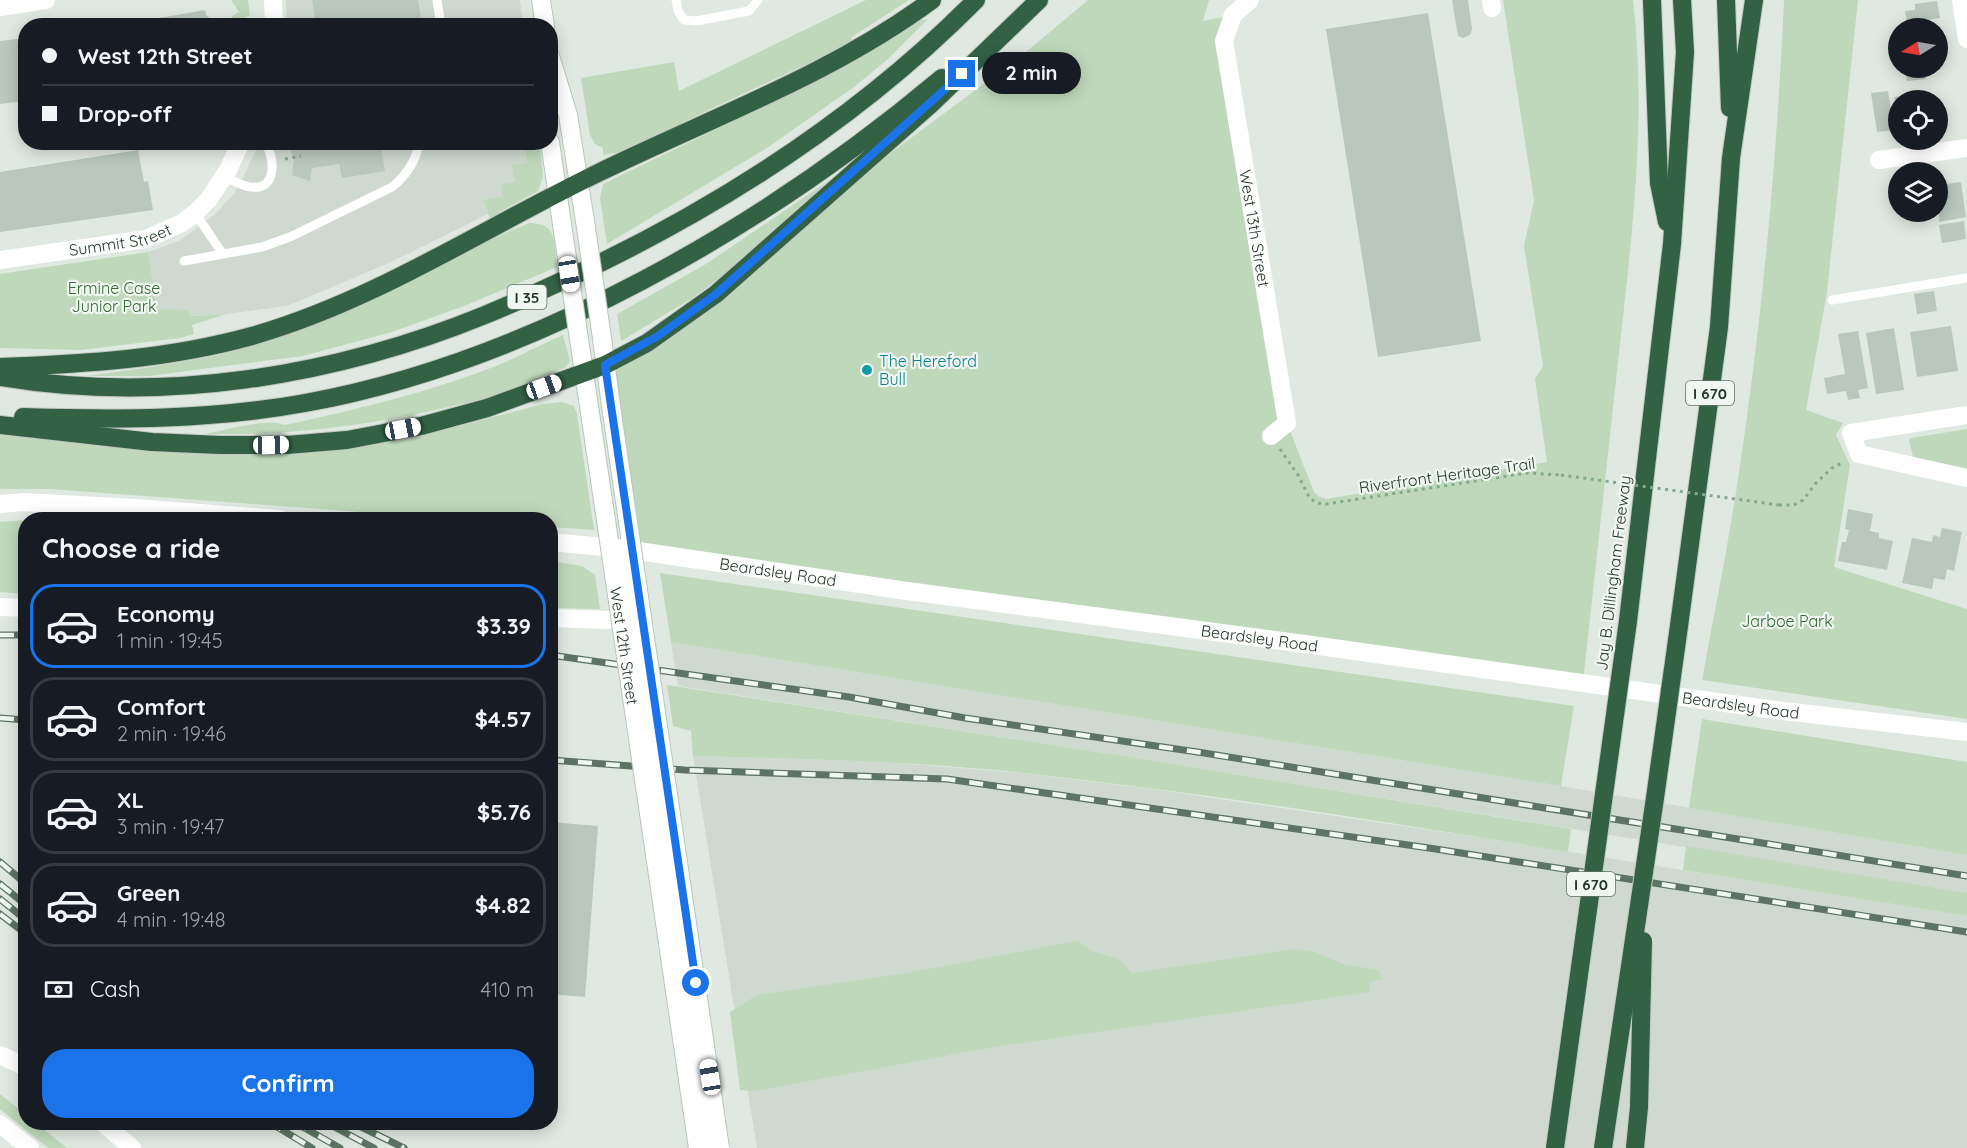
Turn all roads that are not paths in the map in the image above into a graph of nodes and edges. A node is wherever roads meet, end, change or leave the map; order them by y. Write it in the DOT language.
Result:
graph roads {
  1 [pos="46,0"];
  2 [pos="273,0"];
  3 [pos="437,0"];
  4 [pos="541,0"];
  5 [pos="676,0"];
  6 [pos="758,0"];
  7 [pos="932,0"];
  8 [pos="976,0"];
  9 [pos="1037,0"];
  10 [pos="1250,0"];
  11 [pos="1652,0"];
  12 [pos="1682,0"];
  13 [pos="1726,0"];
  14 [pos="1754,0"];
  15 [pos="1961,0"];
  16 [pos="9,4"];
  17 [pos="274,18"];
  18 [pos="440,18"];
  19 [pos="544,18"];
  20 [pos="1966,26"];
  21 [pos="558,82"];
  22 [pos="1967,148"];
  23 [pos="238,150"];
  24 [pos="270,150"];
  25 [pos="418,150"];
  26 [pos="551,150"];
  27 [pos="1731,158"];
  28 [pos="1879,160"];
  29 [pos="222,180"];
  30 [pos="579,183"];
  31 [pos="557,194"];
  32 [pos="195,213"];
  33 [pos="1672,244"];
  34 [pos="224,254"];
  35 [pos="0,260"];
  36 [pos="184,261"];
  37 [pos="1967,278"];
  38 [pos="1832,300"];
  39 [pos="605,365"];
  40 [pos="0,367"];
  41 [pos="583,373"];
  42 [pos="0,377"];
  43 [pos="1967,415"];
  44 [pos="0,417"];
  45 [pos="0,425"];
  46 [pos="1271,436"];
  47 [pos="1967,478"];
  48 [pos="0,504"];
  49 [pos="188,512"];
  50 [pos="558,543"];
  51 [pos="620,548"];
  52 [pos="0,607"];
  53 [pos="18,608"];
  54 [pos="558,618"];
  55 [pos="608,620"];
  56 [pos="1967,732"];
  57 [pos="1645,858"];
  58 [pos="0,1055"];
  59 [pos="18,1064"];
  60 [pos="0,1124"];
  61 [pos="111,1130"];
  62 [pos="30,1148"];
  63 [pos="132,1148"];
  64 [pos="698,1148"];
  65 [pos="710,1148"];
  66 [pos="720,1148"];
  67 [pos="1555,1148"];
  68 [pos="1603,1148"];
  69 [pos="1635,1148"];
  1 -- 16 [label="street"];
  2 -- 17 [label="street"];
  3 -- 18 [label="lane"];
  4 -- 19 [label="street"];
  5 -- 6 [label="lane"];
  7 -- 30 [label="highway"];
  8 -- 42 [label="highway, I 35"];
  9 -- 39 [label="highway"];
  9 -- 44 [label="highway, I 35"];
  10 -- 46 [label="street, West 13th Street"];
  11 -- 33 [label="highway"];
  12 -- 33 [label="highway, Jay B. Dillingham Freeway / I 670"];
  13 -- 27 [label="highway, I 670"];
  14 -- 27 [label="highway"];
  15 -- 20 [label="street"];
  21 -- 30 [label="street, West 12th Street"];
  22 -- 28 [label="street"];
  23 -- 29 [label="street, Summit Street"];
  24 -- 29 [label="lane"];
  25 -- 34 [label="lane"];
  26 -- 31 [label="street, West 12th Street"];
  27 -- 57 [label="highway, I 670, bridge"];
  29 -- 32 [label="street, Summit Street"];
  30 -- 31 [label="highway"];
  30 -- 39 [label="street, West 12th Street, bridge"];
  31 -- 40 [label="highway"];
  31 -- 41 [label="street, West 12th Street, bridge"];
  32 -- 34 [label="lane"];
  32 -- 35 [label="street, Summit Street"];
  33 -- 67 [label="highway, Jay B. Dillingham Freeway / I 670, bridge"];
  34 -- 36 [label="lane"];
  37 -- 38 [label="lane"];
  39 -- 41 [label="highway"];
  39 -- 66 [label="street, West 12th Street, bridge"];
  41 -- 45 [label="highway"];
  41 -- 64 [label="street, West 12th Street, bridge"];
  43 -- 47 [label="street"];
  48 -- 49 [label="street"];
  50 -- 51 [label="street, Beardsley Road"];
  51 -- 56 [label="street, Beardsley Road"];
  51 -- 65 [label="street, bridge"];
  52 -- 53 [label="street"];
  54 -- 55 [label="street"];
  57 -- 68 [label="highway, I 670, bridge"];
  57 -- 69 [label="highway, bridge"];
  58 -- 59 [label="street"];
  60 -- 62 [label="street"];
  61 -- 63 [label="street"];
}
